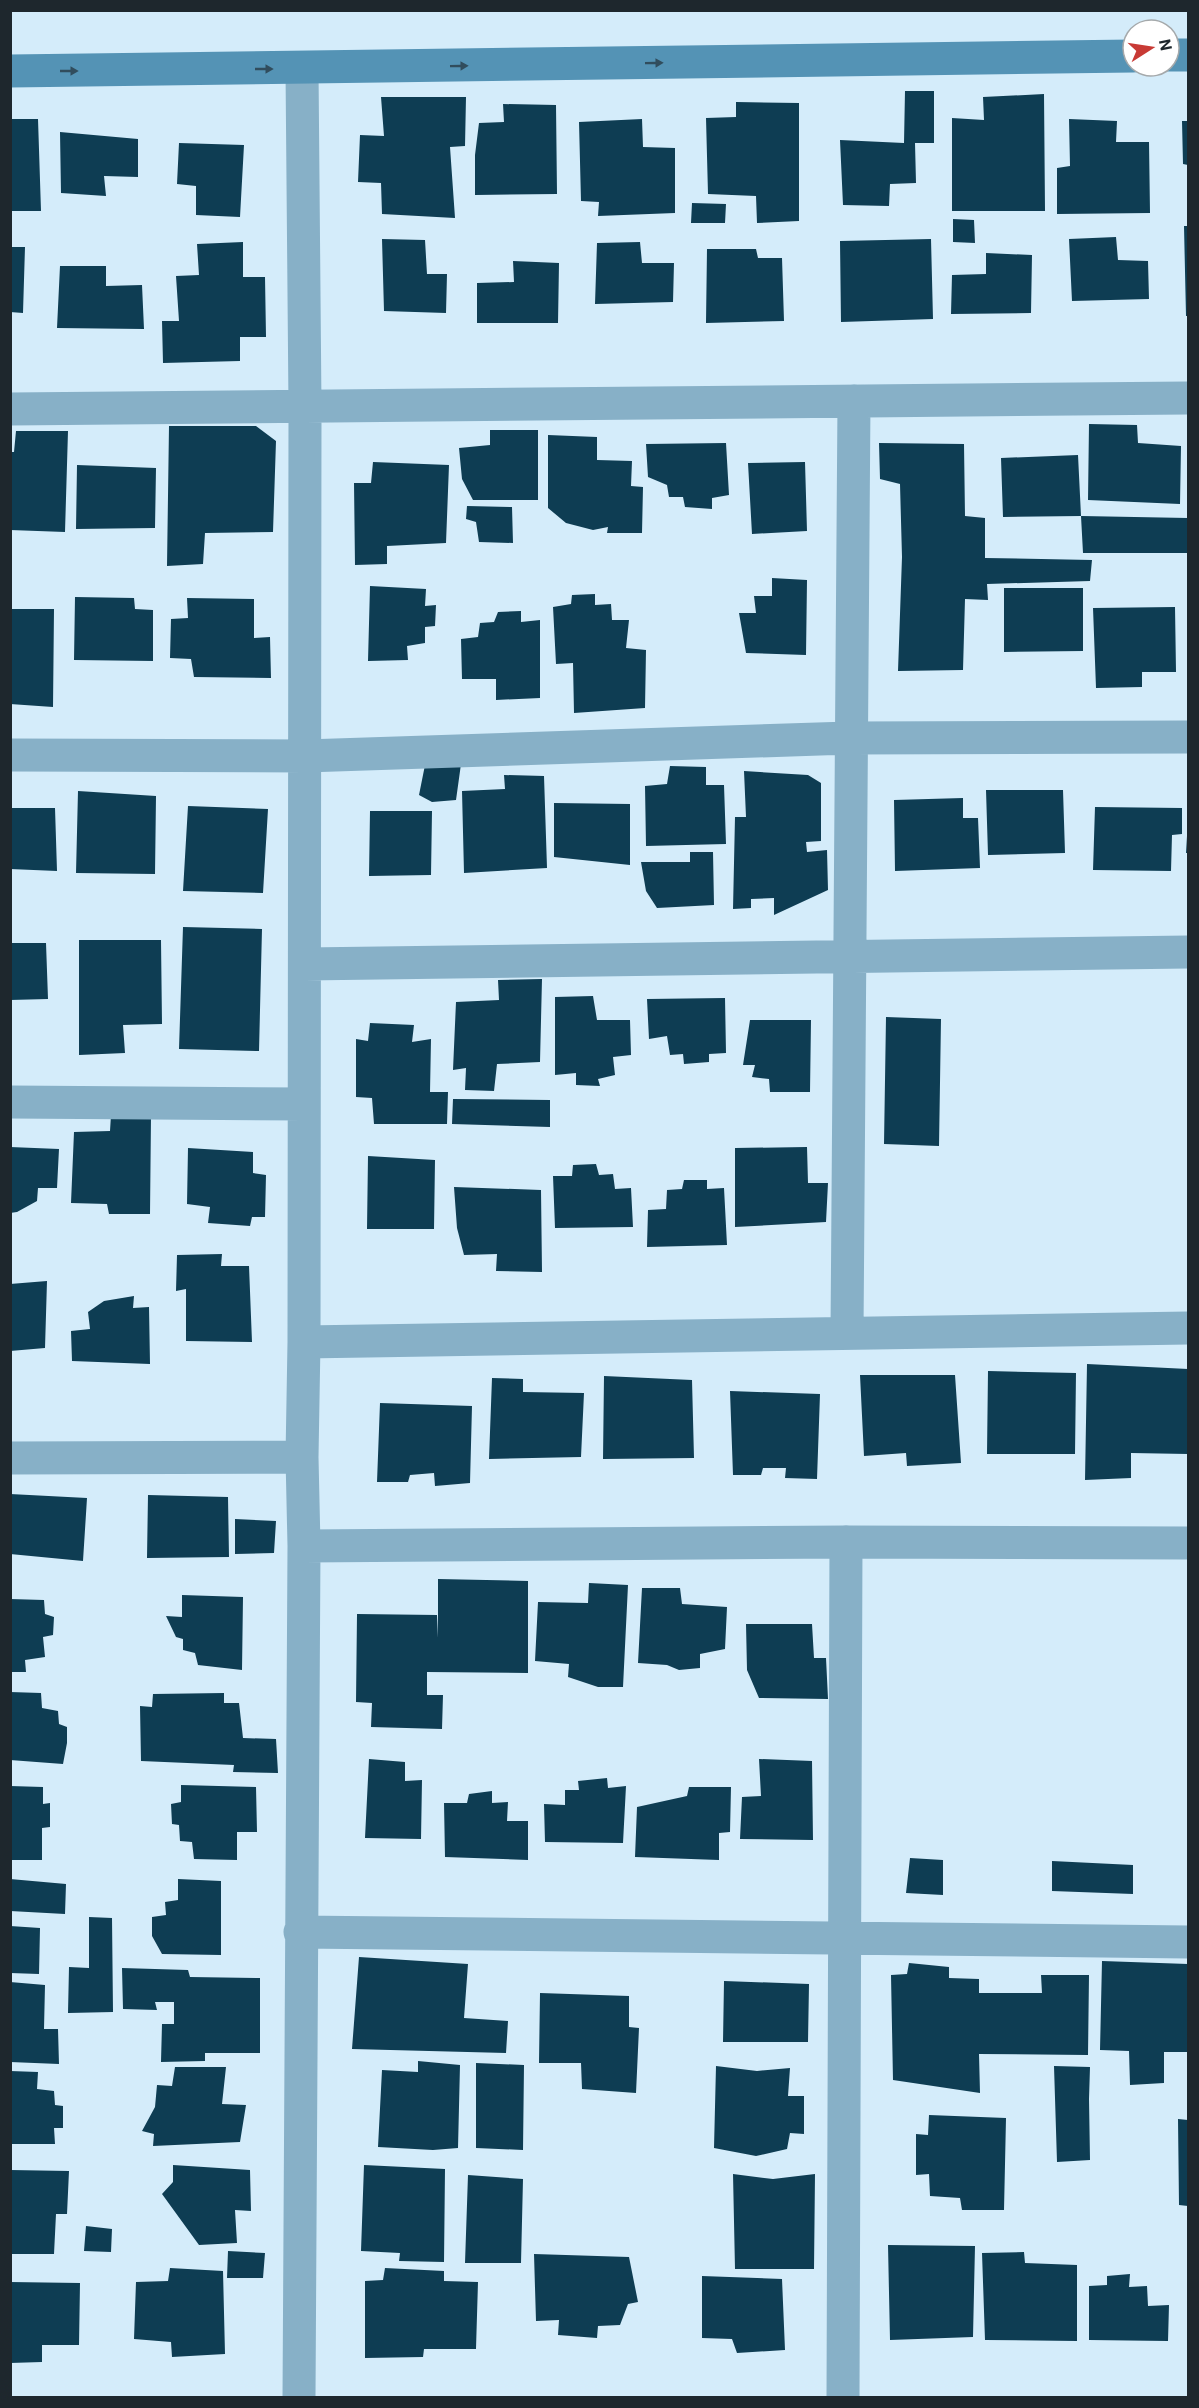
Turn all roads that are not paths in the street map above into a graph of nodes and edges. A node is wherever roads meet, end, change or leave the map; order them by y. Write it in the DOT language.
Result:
graph roads {
  1 [pos="1121,56"];
  2 [pos="302,69"];
  3 [pos="10,71"];
  4 [pos="1188,398"];
  5 [pos="854,401"];
  6 [pos="305,406"];
  7 [pos="10,409"];
  8 [pos="1188,736"];
  9 [pos="849,738"];
  10 [pos="10,755"];
  11 [pos="305,756"];
  12 [pos="1188,952"];
  13 [pos="850,956"];
  14 [pos="305,964"];
  15 [pos="10,1102"];
  16 [pos="304,1104"];
  17 [pos="1188,1328"];
  18 [pos="847,1333"];
  19 [pos="304,1342"];
  20 [pos="302,1457"];
  21 [pos="10,1458"];
  22 [pos="846,1542"];
  23 [pos="1188,1544"];
  24 [pos="304,1546"];
  25 [pos="300,1932"];
  26 [pos="844,1938"];
  27 [pos="1188,1942"];
  28 [pos="299,2397"];
  29 [pos="843,2397"];
  2 -- 1 [label="street, one-way"];
  3 -- 2 [label="street, one-way"];
  2 -- 6 [label="street"];
  4 -- 5 [label="street"];
  5 -- 6 [label="street"];
  5 -- 9 [label="street"];
  6 -- 7 [label="street"];
  6 -- 11 [label="street"];
  8 -- 9 [label="street"];
  9 -- 11 [label="street"];
  9 -- 13 [label="street"];
  10 -- 11 [label="street"];
  11 -- 14 [label="street"];
  12 -- 13 [label="street"];
  13 -- 14 [label="street"];
  13 -- 18 [label="street"];
  14 -- 16 [label="street"];
  15 -- 16 [label="street"];
  16 -- 19 [label="street"];
  17 -- 18 [label="street"];
  18 -- 19 [label="street"];
  19 -- 20 [label="street"];
  20 -- 21 [label="street"];
  20 -- 24 [label="street"];
  22 -- 23 [label="street"];
  22 -- 24 [label="street"];
  22 -- 26 [label="street"];
  24 -- 25 [label="street"];
  25 -- 26 [label="street"];
  25 -- 28 [label="street"];
  26 -- 27 [label="street"];
  26 -- 29 [label="street"];
}
